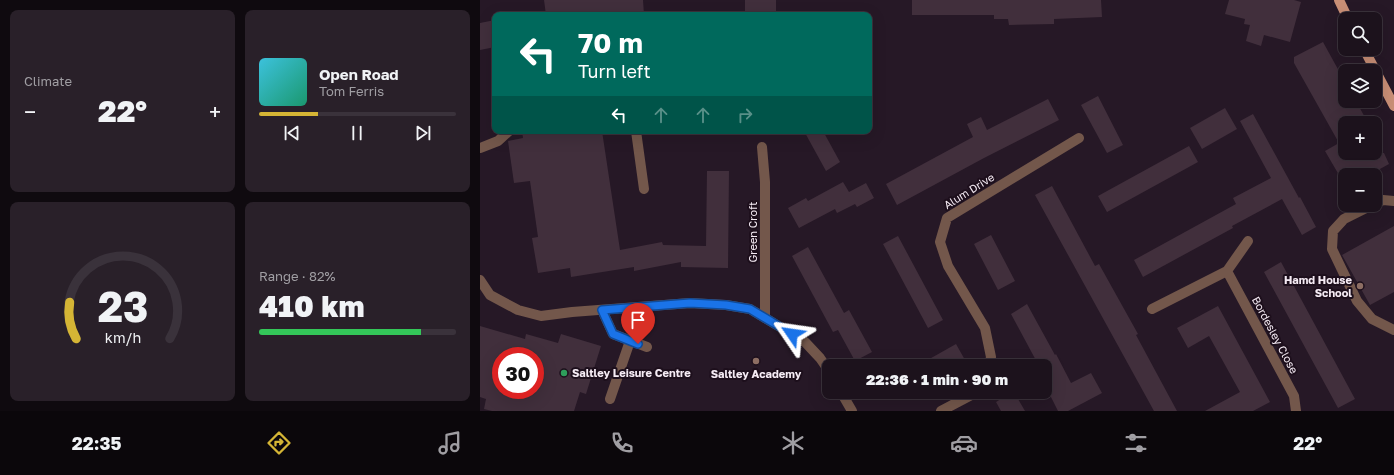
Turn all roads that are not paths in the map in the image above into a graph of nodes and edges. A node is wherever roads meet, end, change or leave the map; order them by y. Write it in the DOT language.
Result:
graph roads {
  1 [pos="1340,1"];
  2 [pos="1345,12"];
  3 [pos="1368,56"];
  4 [pos="1394,106"];
  5 [pos="505,134"];
  6 [pos="636,134"];
  7 [pos="1079,138"];
  8 [pos="762,147"];
  9 [pos="480,148"];
  10 [pos="644,189"];
  11 [pos="1382,200"];
  12 [pos="1394,201"];
  13 [pos="1358,212"];
  14 [pos="1248,241"];
  15 [pos="1227,271"];
  16 [pos="480,280"];
  17 [pos="1152,309"];
  18 [pos="602,310"];
  19 [pos="765,317"];
  20 [pos="1394,330"];
  21 [pos="630,341"];
  22 [pos="647,347"];
  23 [pos="991,359"];
  24 [pos="822,361"];
  25 [pos="610,399"];
  26 [pos="846,399"];
  27 [pos="964,399"];
  28 [pos="852,411"];
  29 [pos="941,411"];
  30 [pos="1296,411"];
  1 -- 2 [label="main road"];
  3 -- 4 [label="main road"];
  5 -- 9 [label="street"];
  6 -- 10 [label="street"];
  7 -- 23 [label="street, Alum Drive"];
  8 -- 19 [label="street, Green Croft"];
  11 -- 12 [label="street"];
  13 -- 20 [label="street"];
  14 -- 15 [label="street"];
  15 -- 17 [label="street"];
  15 -- 30 [label="street, Bordesley Close"];
  16 -- 18 [label="street"];
  18 -- 19 [label="street"];
  18 -- 21 [label="street"];
  19 -- 24 [label="street"];
  21 -- 22 [label="street"];
  21 -- 25 [label="street"];
  26 -- 28 [label="street"];
  27 -- 29 [label="street"];
}
